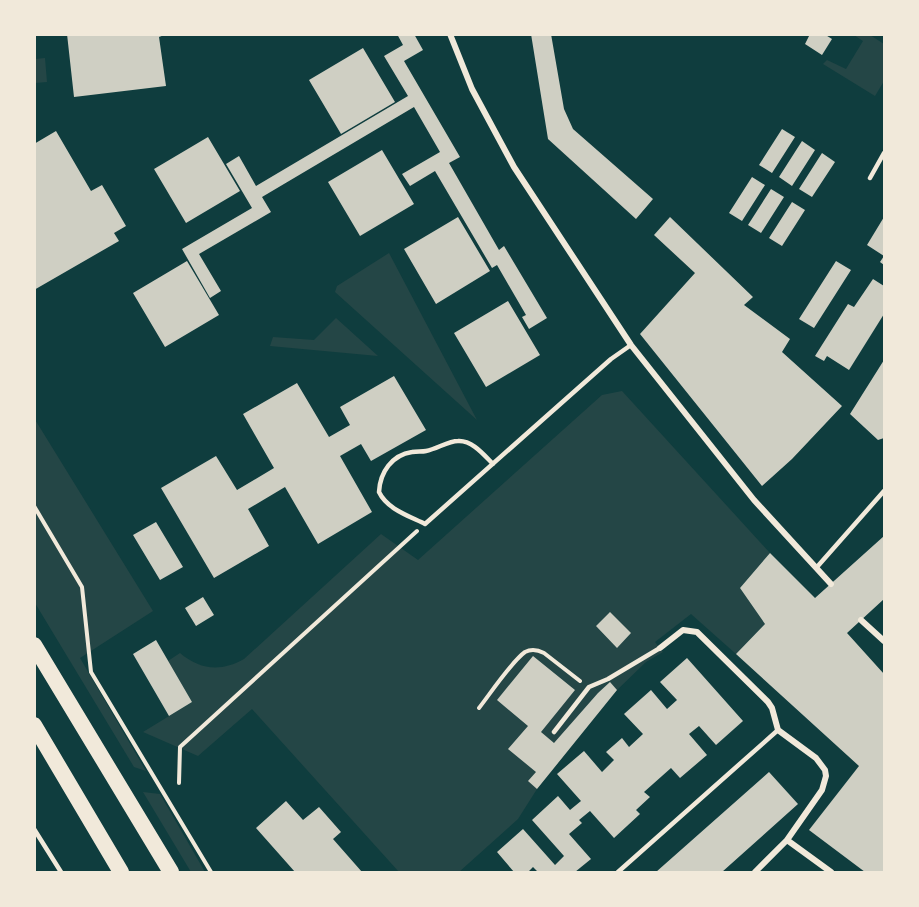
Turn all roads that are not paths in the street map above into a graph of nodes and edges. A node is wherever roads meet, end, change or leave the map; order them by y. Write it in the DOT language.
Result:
graph roads {
  1 [pos="450,34"];
  2 [pos="885,153"];
  3 [pos="870,178"];
  4 [pos="631,345"];
  5 [pos="493,464"];
  6 [pos="885,491"];
  7 [pos="817,567"];
  8 [pos="831,584"];
  9 [pos="861,620"];
  10 [pos="885,641"];
  11 [pos="34,645"];
  12 [pos="660,648"];
  13 [pos="34,725"];
  14 [pos="778,730"];
  15 [pos="554,732"];
  16 [pos="34,829"];
  17 [pos="788,840"];
  18 [pos="61,873"];
  19 [pos="121,873"];
  20 [pos="171,873"];
  21 [pos="618,873"];
  22 [pos="755,873"];
  23 [pos="831,873"];
  1 -- 4 [label="street"];
  2 -- 3 [label="lane"];
  4 -- 5 [label="lane"];
  4 -- 7 [label="street"];
  5 -- 5 [label="lane"];
  6 -- 7 [label="lane"];
  7 -- 8 [label="street"];
  9 -- 10 [label="street"];
  11 -- 20 [label="highway"];
  12 -- 14 [label="street"];
  12 -- 15 [label="lane"];
  13 -- 19 [label="highway"];
  14 -- 17 [label="street"];
  14 -- 21 [label="lane"];
  16 -- 18 [label="lane"];
  17 -- 22 [label="street"];
  17 -- 23 [label="street"];
}
